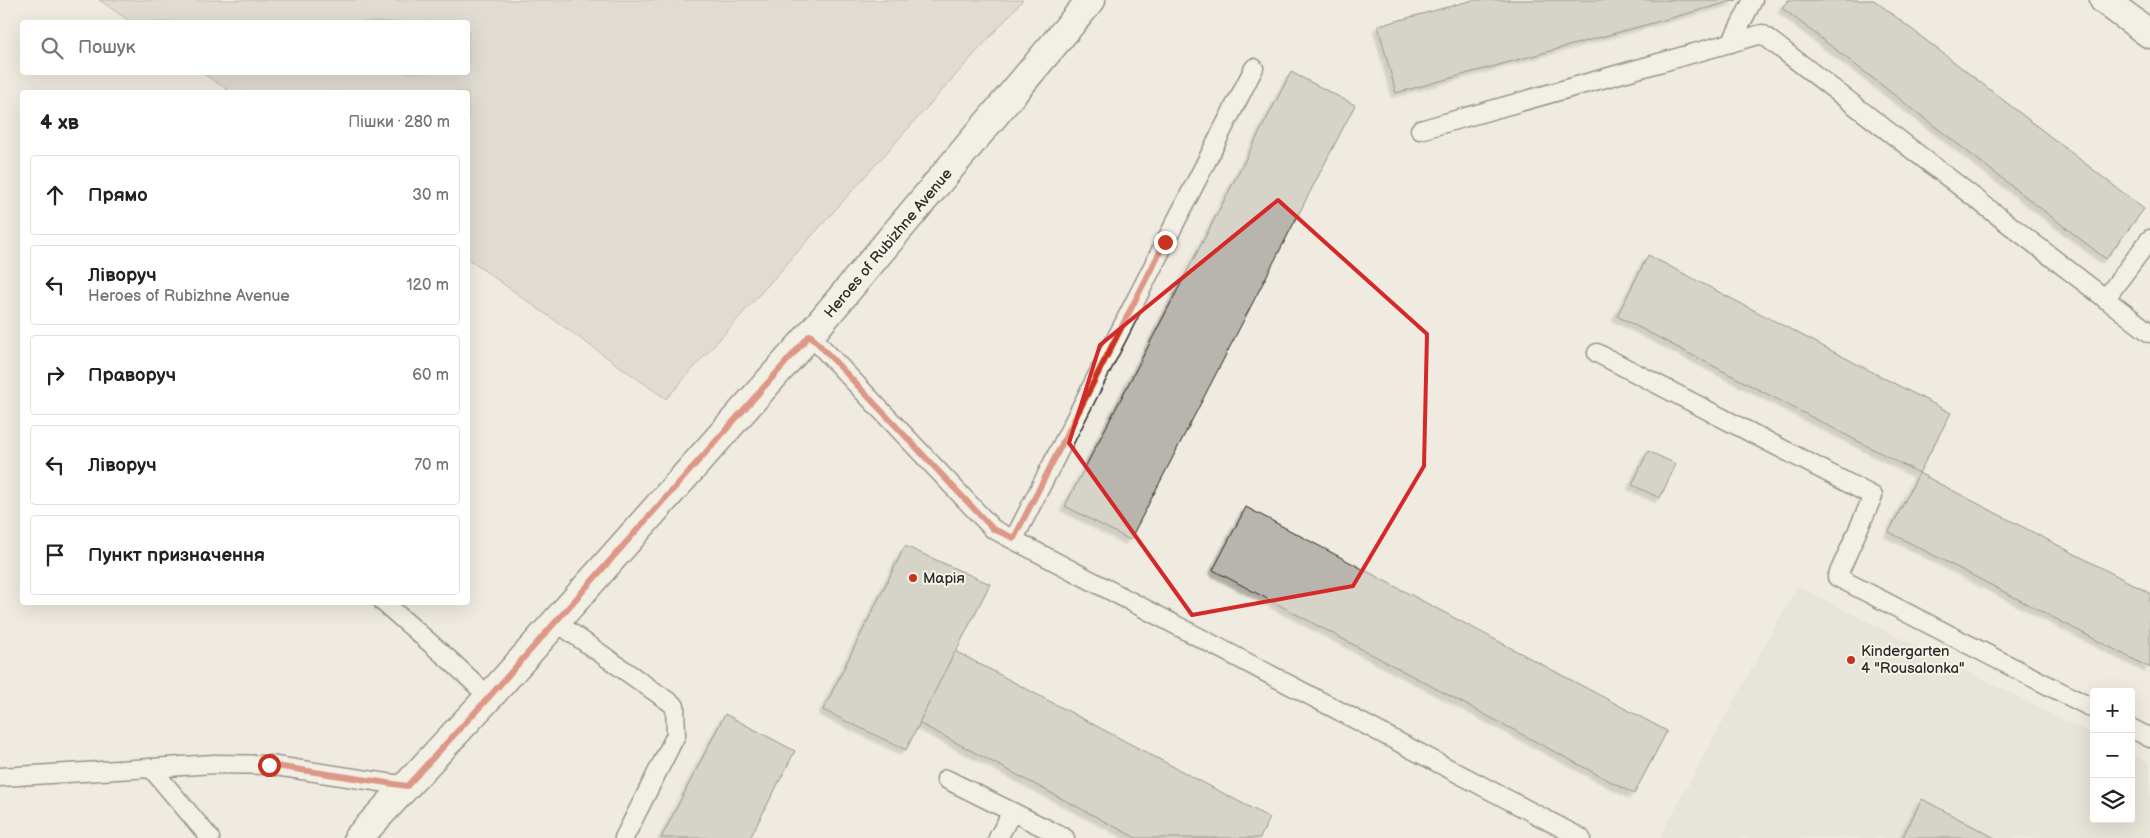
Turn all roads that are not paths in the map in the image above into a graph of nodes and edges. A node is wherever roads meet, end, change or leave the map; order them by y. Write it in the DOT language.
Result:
graph roads {
  1 [pos="1091,0"];
  2 [pos="1753,0"];
  3 [pos="2104,0"];
  4 [pos="2150,34"];
  5 [pos="1731,43"];
  6 [pos="1254,68"];
  7 [pos="1420,130"];
  8 [pos="2150,239"];
  9 [pos="2105,298"];
  10 [pos="2150,333"];
  11 [pos="810,335"];
  12 [pos="1597,353"];
  13 [pos="1014,538"];
  14 [pos="386,605"];
  15 [pos="556,622"];
  16 [pos="489,697"];
  17 [pos="2090,707"];
  18 [pos="2135,730"];
  19 [pos="2150,738"];
  20 [pos="151,768"];
  21 [pos="0,777"];
  22 [pos="946,779"];
  23 [pos="407,786"];
  24 [pos="1012,812"];
  25 [pos="210,838"];
  26 [pos="358,838"];
  27 [pos="624,838"];
  28 [pos="998,838"];
  29 [pos="1065,838"];
  30 [pos="1581,838"];
  1 -- 11 [label="street, Heroes of Rubizhne Avenue"];
  2 -- 5 [label="lane"];
  3 -- 4 [label="street"];
  5 -- 7 [label="lane"];
  5 -- 9 [label="lane"];
  6 -- 13 [label="lane"];
  8 -- 9 [label="lane"];
  9 -- 10 [label="lane"];
  11 -- 13 [label="lane"];
  11 -- 15 [label="street, Heroes of Rubizhne Avenue"];
  12 -- 17 [label="lane"];
  13 -- 30 [label="lane"];
  14 -- 16 [label="lane"];
  15 -- 16 [label="street, Heroes of Rubizhne Avenue"];
  15 -- 27 [label="lane"];
  16 -- 23 [label="street, Heroes of Rubizhne Avenue"];
  18 -- 19 [label="lane"];
  20 -- 21 [label="lane"];
  20 -- 23 [label="lane"];
  20 -- 25 [label="lane"];
  22 -- 24 [label="lane"];
  23 -- 26 [label="street, Heroes of Rubizhne Avenue"];
  24 -- 28 [label="lane"];
  24 -- 29 [label="lane"];
}
